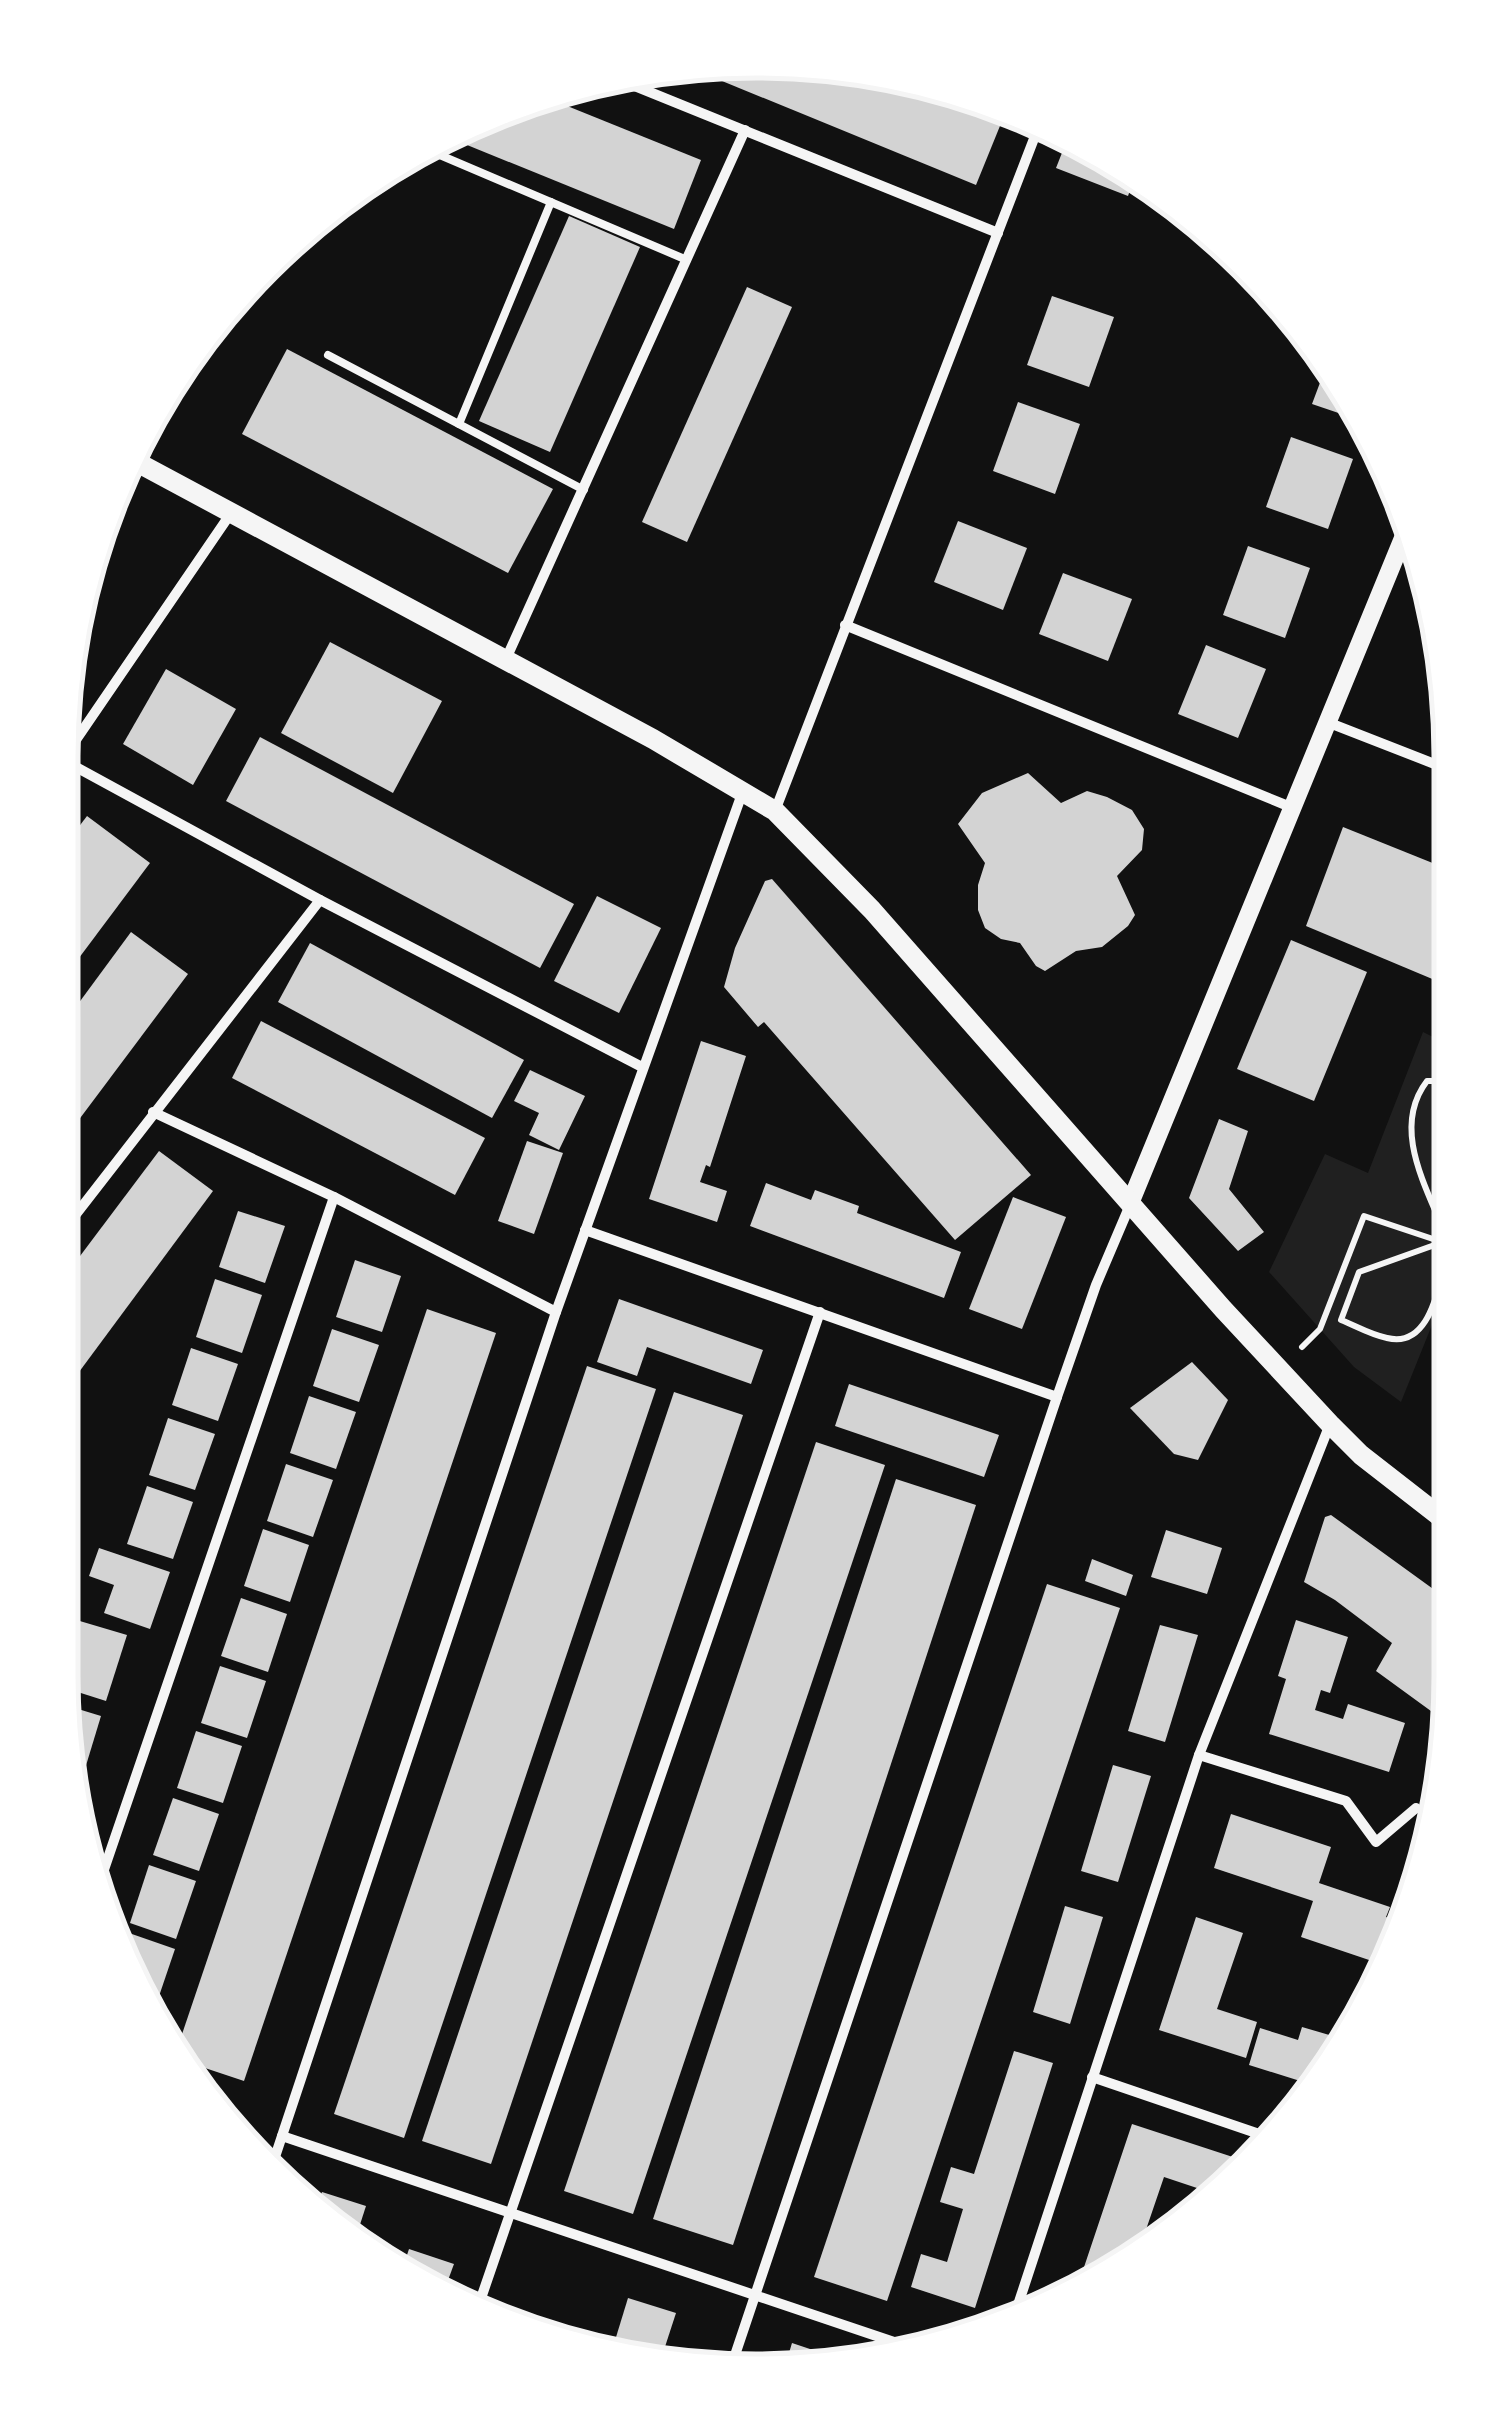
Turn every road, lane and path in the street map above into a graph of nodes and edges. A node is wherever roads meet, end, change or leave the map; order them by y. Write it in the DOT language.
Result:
graph roads {
  1 [pos="640,88"];
  2 [pos="745,130"];
  3 [pos="1034,137"];
  4 [pos="440,156"];
  5 [pos="551,202"];
  6 [pos="998,232"];
  7 [pos="687,260"];
  8 [pos="328,355"];
  9 [pos="458,424"];
  10 [pos="143,466"];
  11 [pos="584,490"];
  12 [pos="232,512"];
  13 [pos="1400,545"];
  14 [pos="845,626"];
  15 [pos="506,660"];
  16 [pos="1328,722"];
  17 [pos="78,738"];
  18 [pos="1434,764"];
  19 [pos="78,765"];
  20 [pos="743,790"];
  21 [pos="1294,808"];
  22 [pos="775,811"];
  23 [pos="320,900"];
  24 [pos="642,1068"];
  25 [pos="1434,1081"];
  26 [pos="153,1112"];
  27 [pos="334,1197"];
  28 [pos="1131,1201"];
  29 [pos="1434,1206"];
  30 [pos="78,1210"];
  31 [pos="585,1230"];
  32 [pos="1434,1239"];
  33 [pos="1434,1247"];
  34 [pos="1434,1297"];
  35 [pos="556,1312"];
  36 [pos="820,1312"];
  37 [pos="1280,1369"];
  38 [pos="1056,1397"];
  39 [pos="1330,1424"];
  40 [pos="1434,1512"];
  41 [pos="1200,1755"];
  42 [pos="1416,1808"];
  43 [pos="105,1865"];
  44 [pos="1092,2078"];
  45 [pos="1256,2133"];
  46 [pos="282,2136"];
  47 [pos="276,2155"];
  48 [pos="510,2211"];
  49 [pos="482,2296"];
  50 [pos="756,2296"];
  51 [pos="1019,2300"];
  52 [pos="888,2340"];
  53 [pos="736,2353"];
  1 -- 2 [label="street"];
  2 -- 6 [label="street"];
  2 -- 7 [label="street"];
  3 -- 6 [label="street"];
  4 -- 5 [label="lane"];
  5 -- 7 [label="lane"];
  5 -- 9 [label="lane"];
  6 -- 14 [label="street"];
  7 -- 11 [label="street"];
  8 -- 9 [label="lane"];
  9 -- 11 [label="lane"];
  10 -- 12 [label="main road"];
  11 -- 15 [label="street"];
  12 -- 15 [label="main road"];
  12 -- 17 [label="street"];
  13 -- 16 [label="street"];
  14 -- 21 [label="street"];
  14 -- 22 [label="street"];
  15 -- 20 [label="main road"];
  16 -- 18 [label="street"];
  16 -- 21 [label="street"];
  19 -- 23 [label="street"];
  20 -- 22 [label="main road"];
  20 -- 24 [label="street"];
  21 -- 28 [label="street"];
  22 -- 28 [label="main road"];
  23 -- 24 [label="street"];
  23 -- 26 [label="street"];
  24 -- 31 [label="street"];
  25 -- 29 [label="path"];
  26 -- 27 [label="street"];
  26 -- 30 [label="street"];
  27 -- 35 [label="street"];
  27 -- 43 [label="street"];
  28 -- 37 [label="main road"];
  28 -- 38 [label="street"];
  31 -- 35 [label="street"];
  31 -- 36 [label="street"];
  32 -- 37 [label="path"];
  33 -- 34 [label="path"];
  35 -- 46 [label="street"];
  36 -- 38 [label="street"];
  36 -- 48 [label="street"];
  37 -- 39 [label="main road"];
  38 -- 50 [label="street"];
  39 -- 40 [label="main road"];
  39 -- 41 [label="street"];
  41 -- 42 [label="street"];
  41 -- 44 [label="street"];
  44 -- 45 [label="street"];
  44 -- 51 [label="street"];
  46 -- 47 [label="street"];
  46 -- 48 [label="street"];
  48 -- 49 [label="street"];
  48 -- 50 [label="street"];
  50 -- 52 [label="street"];
  50 -- 53 [label="street"];
}
